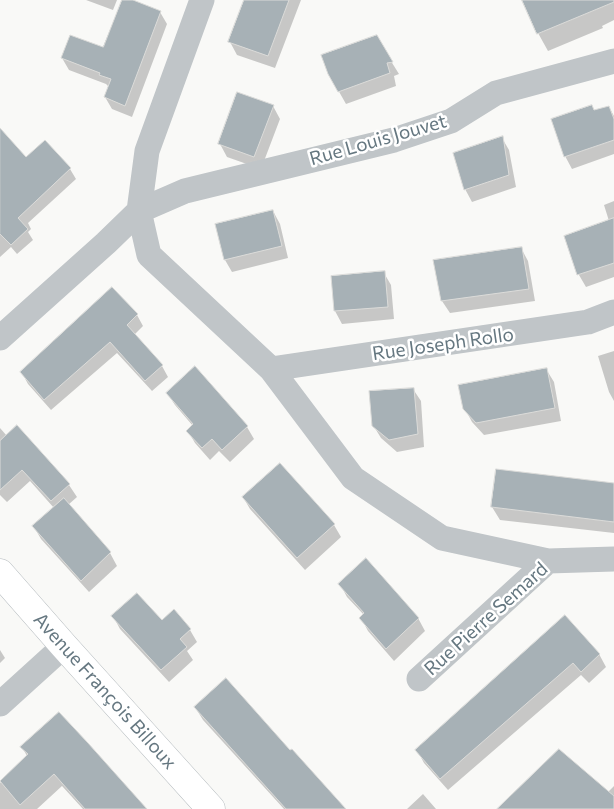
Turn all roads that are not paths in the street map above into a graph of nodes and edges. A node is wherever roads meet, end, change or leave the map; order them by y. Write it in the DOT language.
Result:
graph roads {
  1 [pos="202,0"];
  2 [pos="614,61"];
  3 [pos="139,211"];
  4 [pos="614,312"];
  5 [pos="0,338"];
  6 [pos="271,369"];
  7 [pos="614,559"];
  8 [pos="548,561"];
  9 [pos="0,573"];
  10 [pos="64,646"];
  11 [pos="419,679"];
  12 [pos="0,704"];
  13 [pos="211,809"];
  1 -- 3 [label="street"];
  2 -- 3 [label="street, Rue Louis Jouvet"];
  3 -- 5 [label="street"];
  3 -- 6 [label="street"];
  4 -- 6 [label="street, Rue Joseph Rollo"];
  6 -- 8 [label="street"];
  7 -- 8 [label="street, Rue Pierre Semard"];
  8 -- 11 [label="street, Rue Pierre Semard"];
  9 -- 10 [label="main road, Avenue François Billoux"];
  10 -- 12 [label="street"];
  10 -- 13 [label="main road, Avenue François Billoux"];
}
